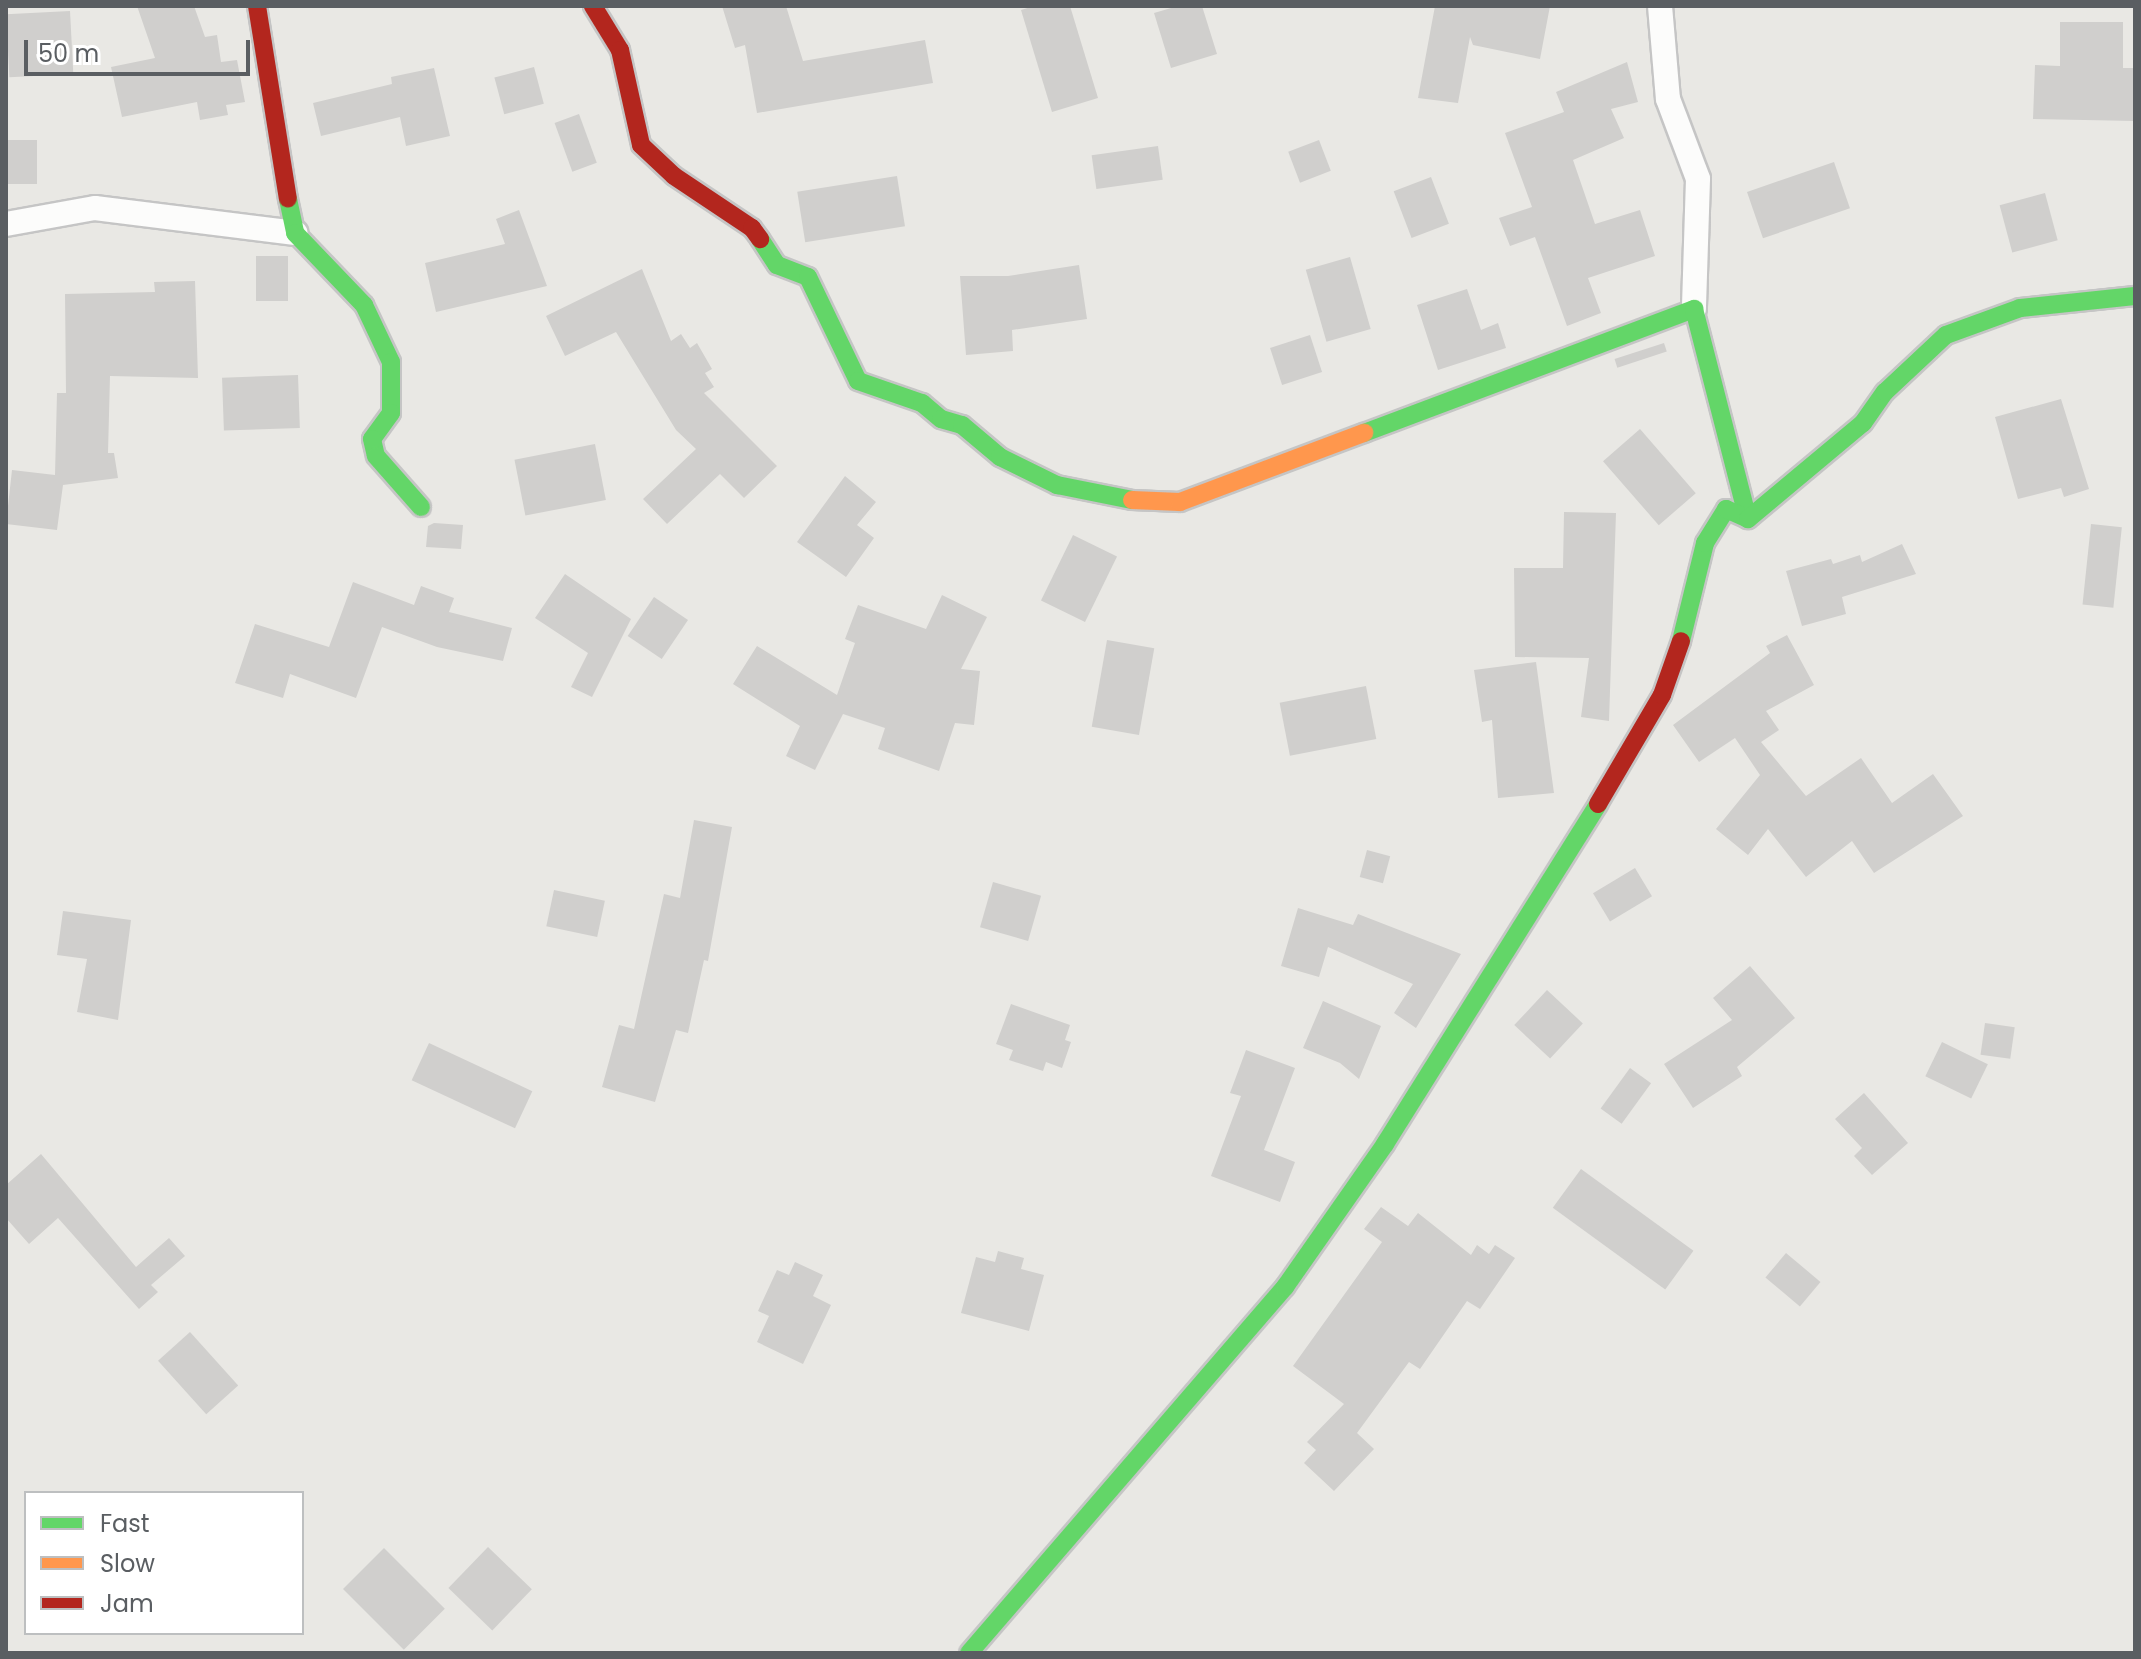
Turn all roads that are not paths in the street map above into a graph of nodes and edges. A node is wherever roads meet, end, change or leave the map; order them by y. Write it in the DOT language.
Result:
graph roads {
  1 [pos="257,6"];
  2 [pos="593,6"];
  3 [pos="1660,6"];
  4 [pos="6,224"];
  5 [pos="295,233"];
  6 [pos="2135,296"];
  7 [pos="1694,309"];
  8 [pos="421,507"];
  9 [pos="1748,519"];
  10 [pos="969,1653"];
  1 -- 5 [label="street"];
  2 -- 7 [label="street"];
  3 -- 7 [label="street"];
  4 -- 5 [label="street"];
  5 -- 8 [label="street"];
  6 -- 9 [label="street"];
  7 -- 9 [label="street"];
  9 -- 10 [label="street"];
}
